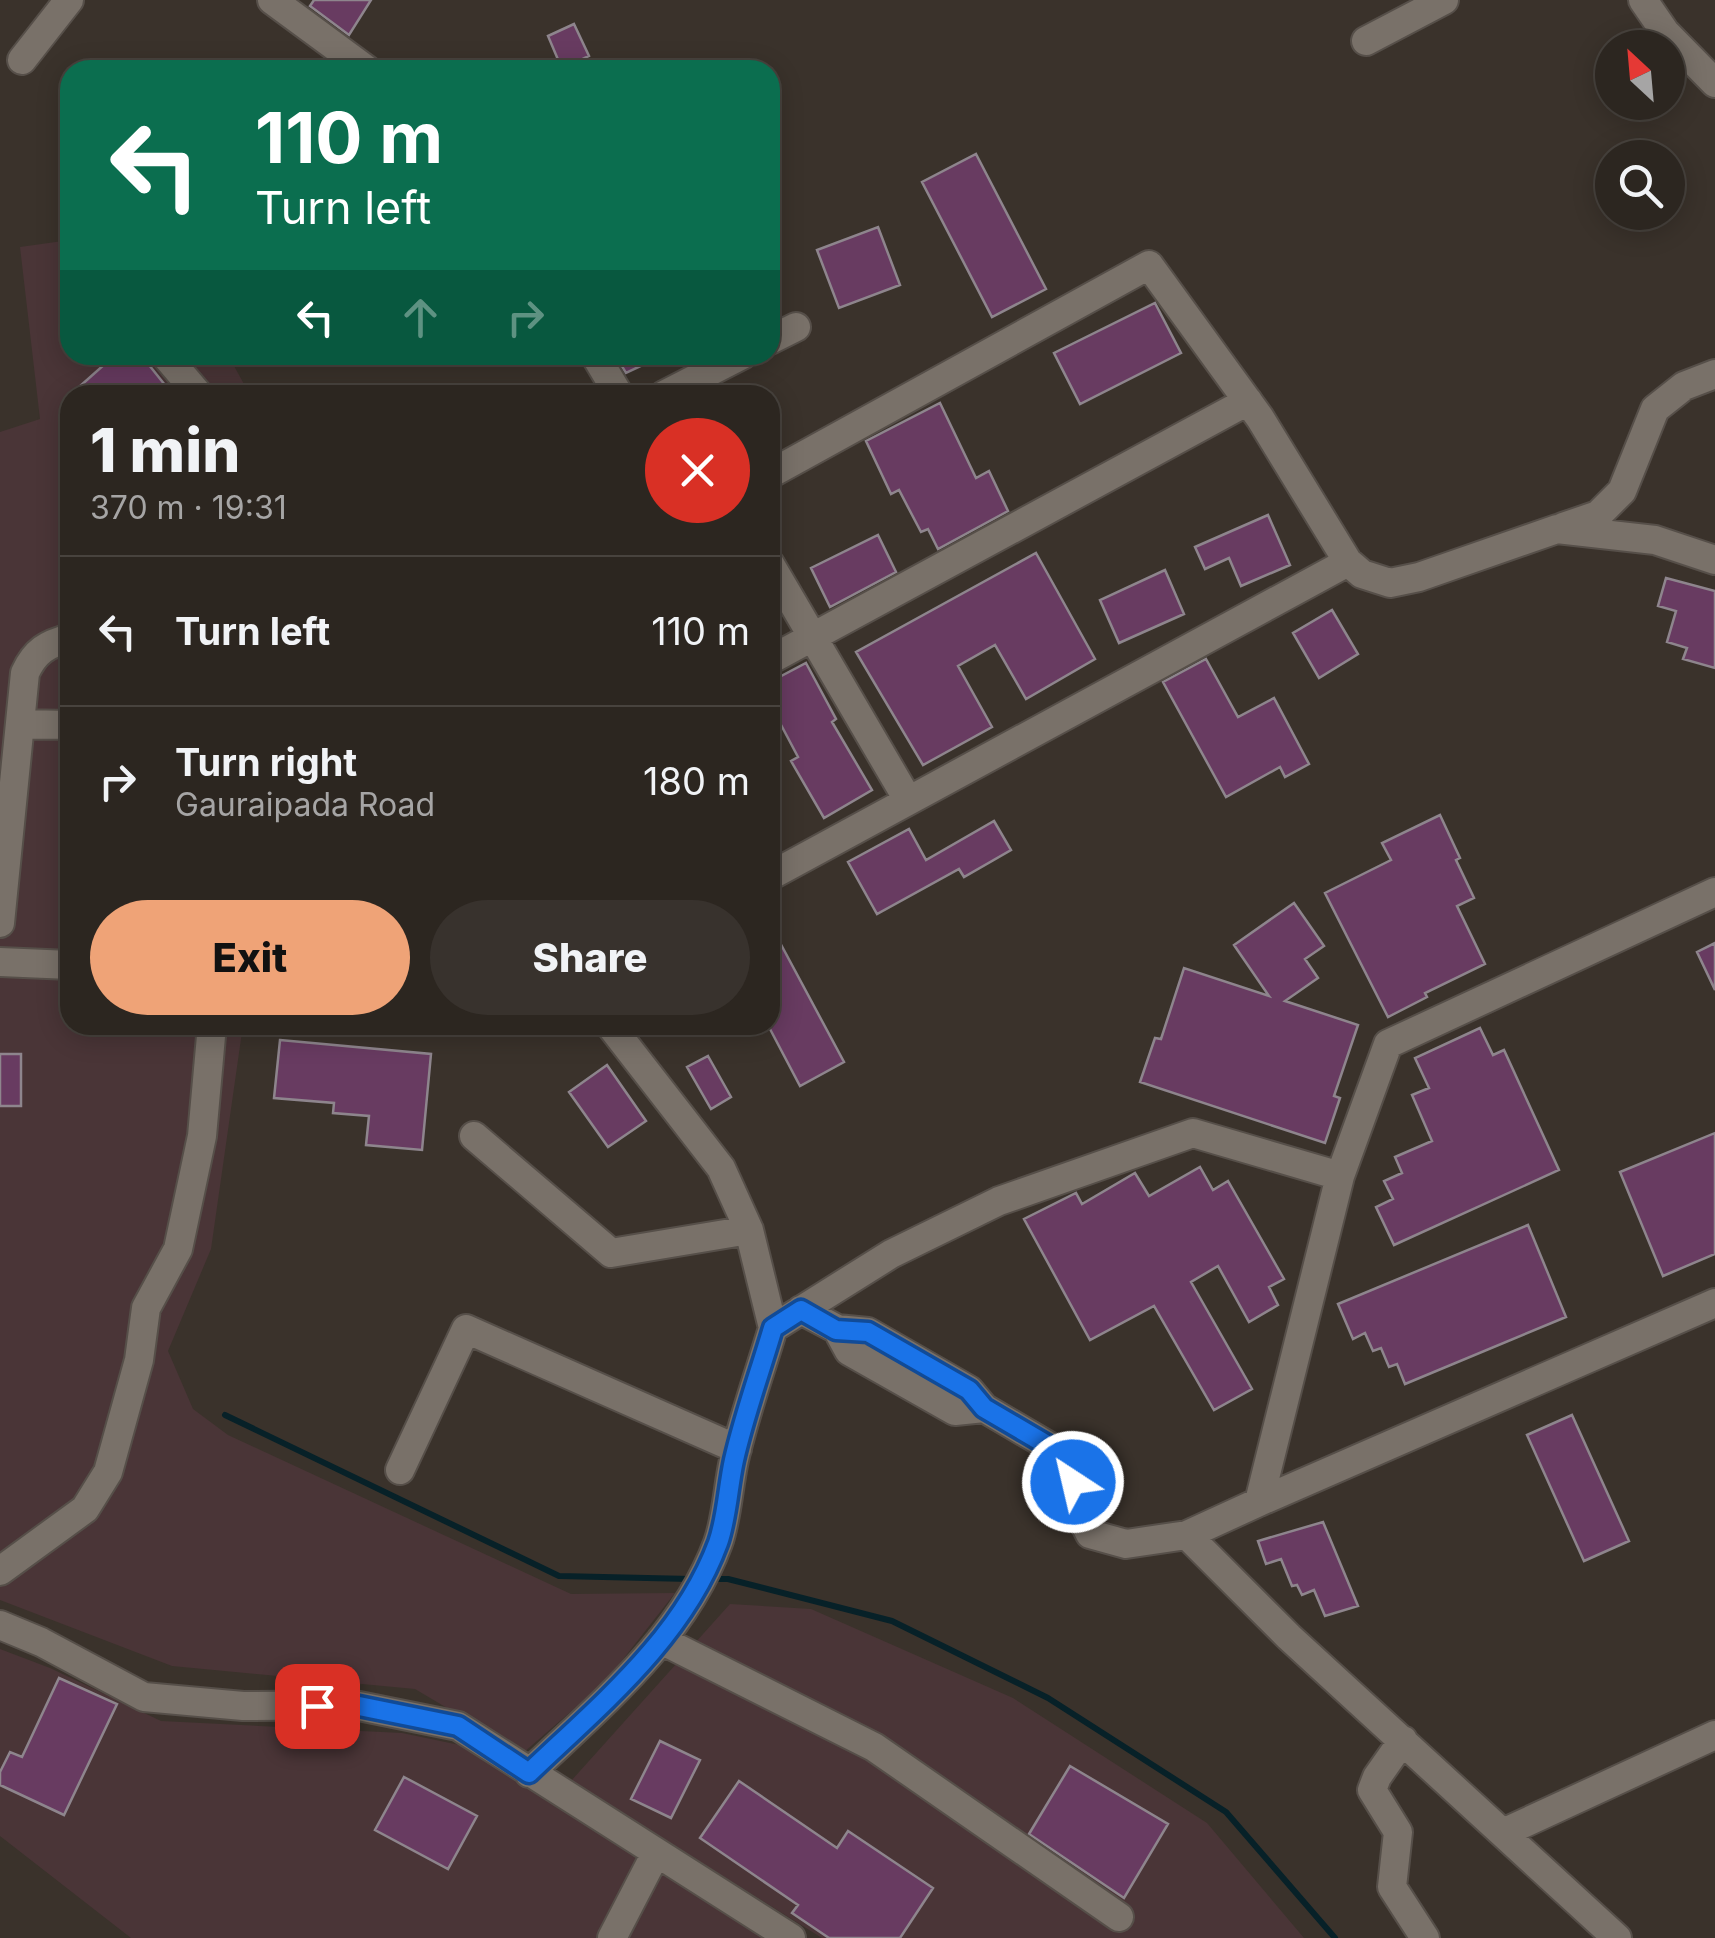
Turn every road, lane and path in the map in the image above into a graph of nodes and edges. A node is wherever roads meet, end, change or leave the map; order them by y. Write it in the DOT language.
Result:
graph roads {
  1 [pos="69,0"];
  2 [pos="272,0"];
  3 [pos="1444,0"];
  4 [pos="1643,0"];
  5 [pos="1366,41"];
  6 [pos="22,60"];
  7 [pos="353,60"];
  8 [pos="1715,83"];
  9 [pos="796,327"];
  10 [pos="780,335"];
  11 [pos="172,365"];
  12 [pos="722,365"];
  13 [pos="1715,374"];
  14 [pos="190,385"];
  15 [pos="684,385"];
  16 [pos="1248,401"];
  17 [pos="780,468"];
  18 [pos="1557,529"];
  19 [pos="1715,560"];
  20 [pos="1348,562"];
  21 [pos="780,581"];
  22 [pos="812,636"];
  23 [pos="60,640"];
  24 [pos="780,654"];
  25 [pos="20,724"];
  26 [pos="60,725"];
  27 [pos="908,800"];
  28 [pos="780,870"];
  29 [pos="1715,892"];
  30 [pos="0,923"];
  31 [pos="0,962"];
  32 [pos="60,964"];
  33 [pos="211,1035"];
  34 [pos="618,1035"];
  35 [pos="474,1136"];
  36 [pos="1340,1176"];
  37 [pos="749,1230"];
  38 [pos="1715,1303"];
  39 [pos="801,1310"];
  40 [pos="773,1328"];
  41 [pos="737,1449"];
  42 [pos="400,1470"];
  43 [pos="1259,1502"];
  44 [pos="1186,1535"];
  45 [pos="0,1571"];
  46 [pos="0,1625"];
  47 [pos="661,1640"];
  48 [pos="1715,1735"];
  49 [pos="1403,1740"];
  50 [pos="529,1773"];
  51 [pos="1505,1832"];
  52 [pos="656,1852"];
  53 [pos="1119,1917"];
  54 [pos="612,1938"];
  55 [pos="792,1938"];
  56 [pos="1425,1938"];
  57 [pos="1617,1938"];
  1 -- 6 [label="street"];
  2 -- 7 [label="street"];
  3 -- 5 [label="street"];
  4 -- 8 [label="street"];
  9 -- 10 [label="street"];
  11 -- 14 [label="street"];
  12 -- 15 [label="street"];
  13 -- 18 [label="street"];
  16 -- 17 [label="street"];
  16 -- 20 [label="street"];
  16 -- 22 [label="street"];
  18 -- 19 [label="street"];
  18 -- 20 [label="street"];
  20 -- 27 [label="street"];
  21 -- 22 [label="street"];
  22 -- 24 [label="street"];
  22 -- 27 [label="street"];
  23 -- 25 [label="street"];
  25 -- 26 [label="street"];
  25 -- 30 [label="street"];
  27 -- 28 [label="street"];
  29 -- 36 [label="street"];
  31 -- 32 [label="street"];
  33 -- 45 [label="street"];
  34 -- 37 [label="street"];
  35 -- 37 [label="street"];
  36 -- 39 [label="street"];
  36 -- 43 [label="street"];
  37 -- 40 [label="street"];
  38 -- 43 [label="street"];
  39 -- 40 [label="street"];
  39 -- 44 [label="street"];
  40 -- 41 [label="street"];
  41 -- 42 [label="street"];
  41 -- 47 [label="street"];
  43 -- 44 [label="street"];
  44 -- 49 [label="street"];
  46 -- 50 [label="street"];
  47 -- 50 [label="street"];
  47 -- 53 [label="street"];
  48 -- 51 [label="street"];
  49 -- 51 [label="street"];
  49 -- 56 [label="street"];
  50 -- 52 [label="street"];
  51 -- 57 [label="street"];
  52 -- 54 [label="street"];
  52 -- 55 [label="street"];
}
